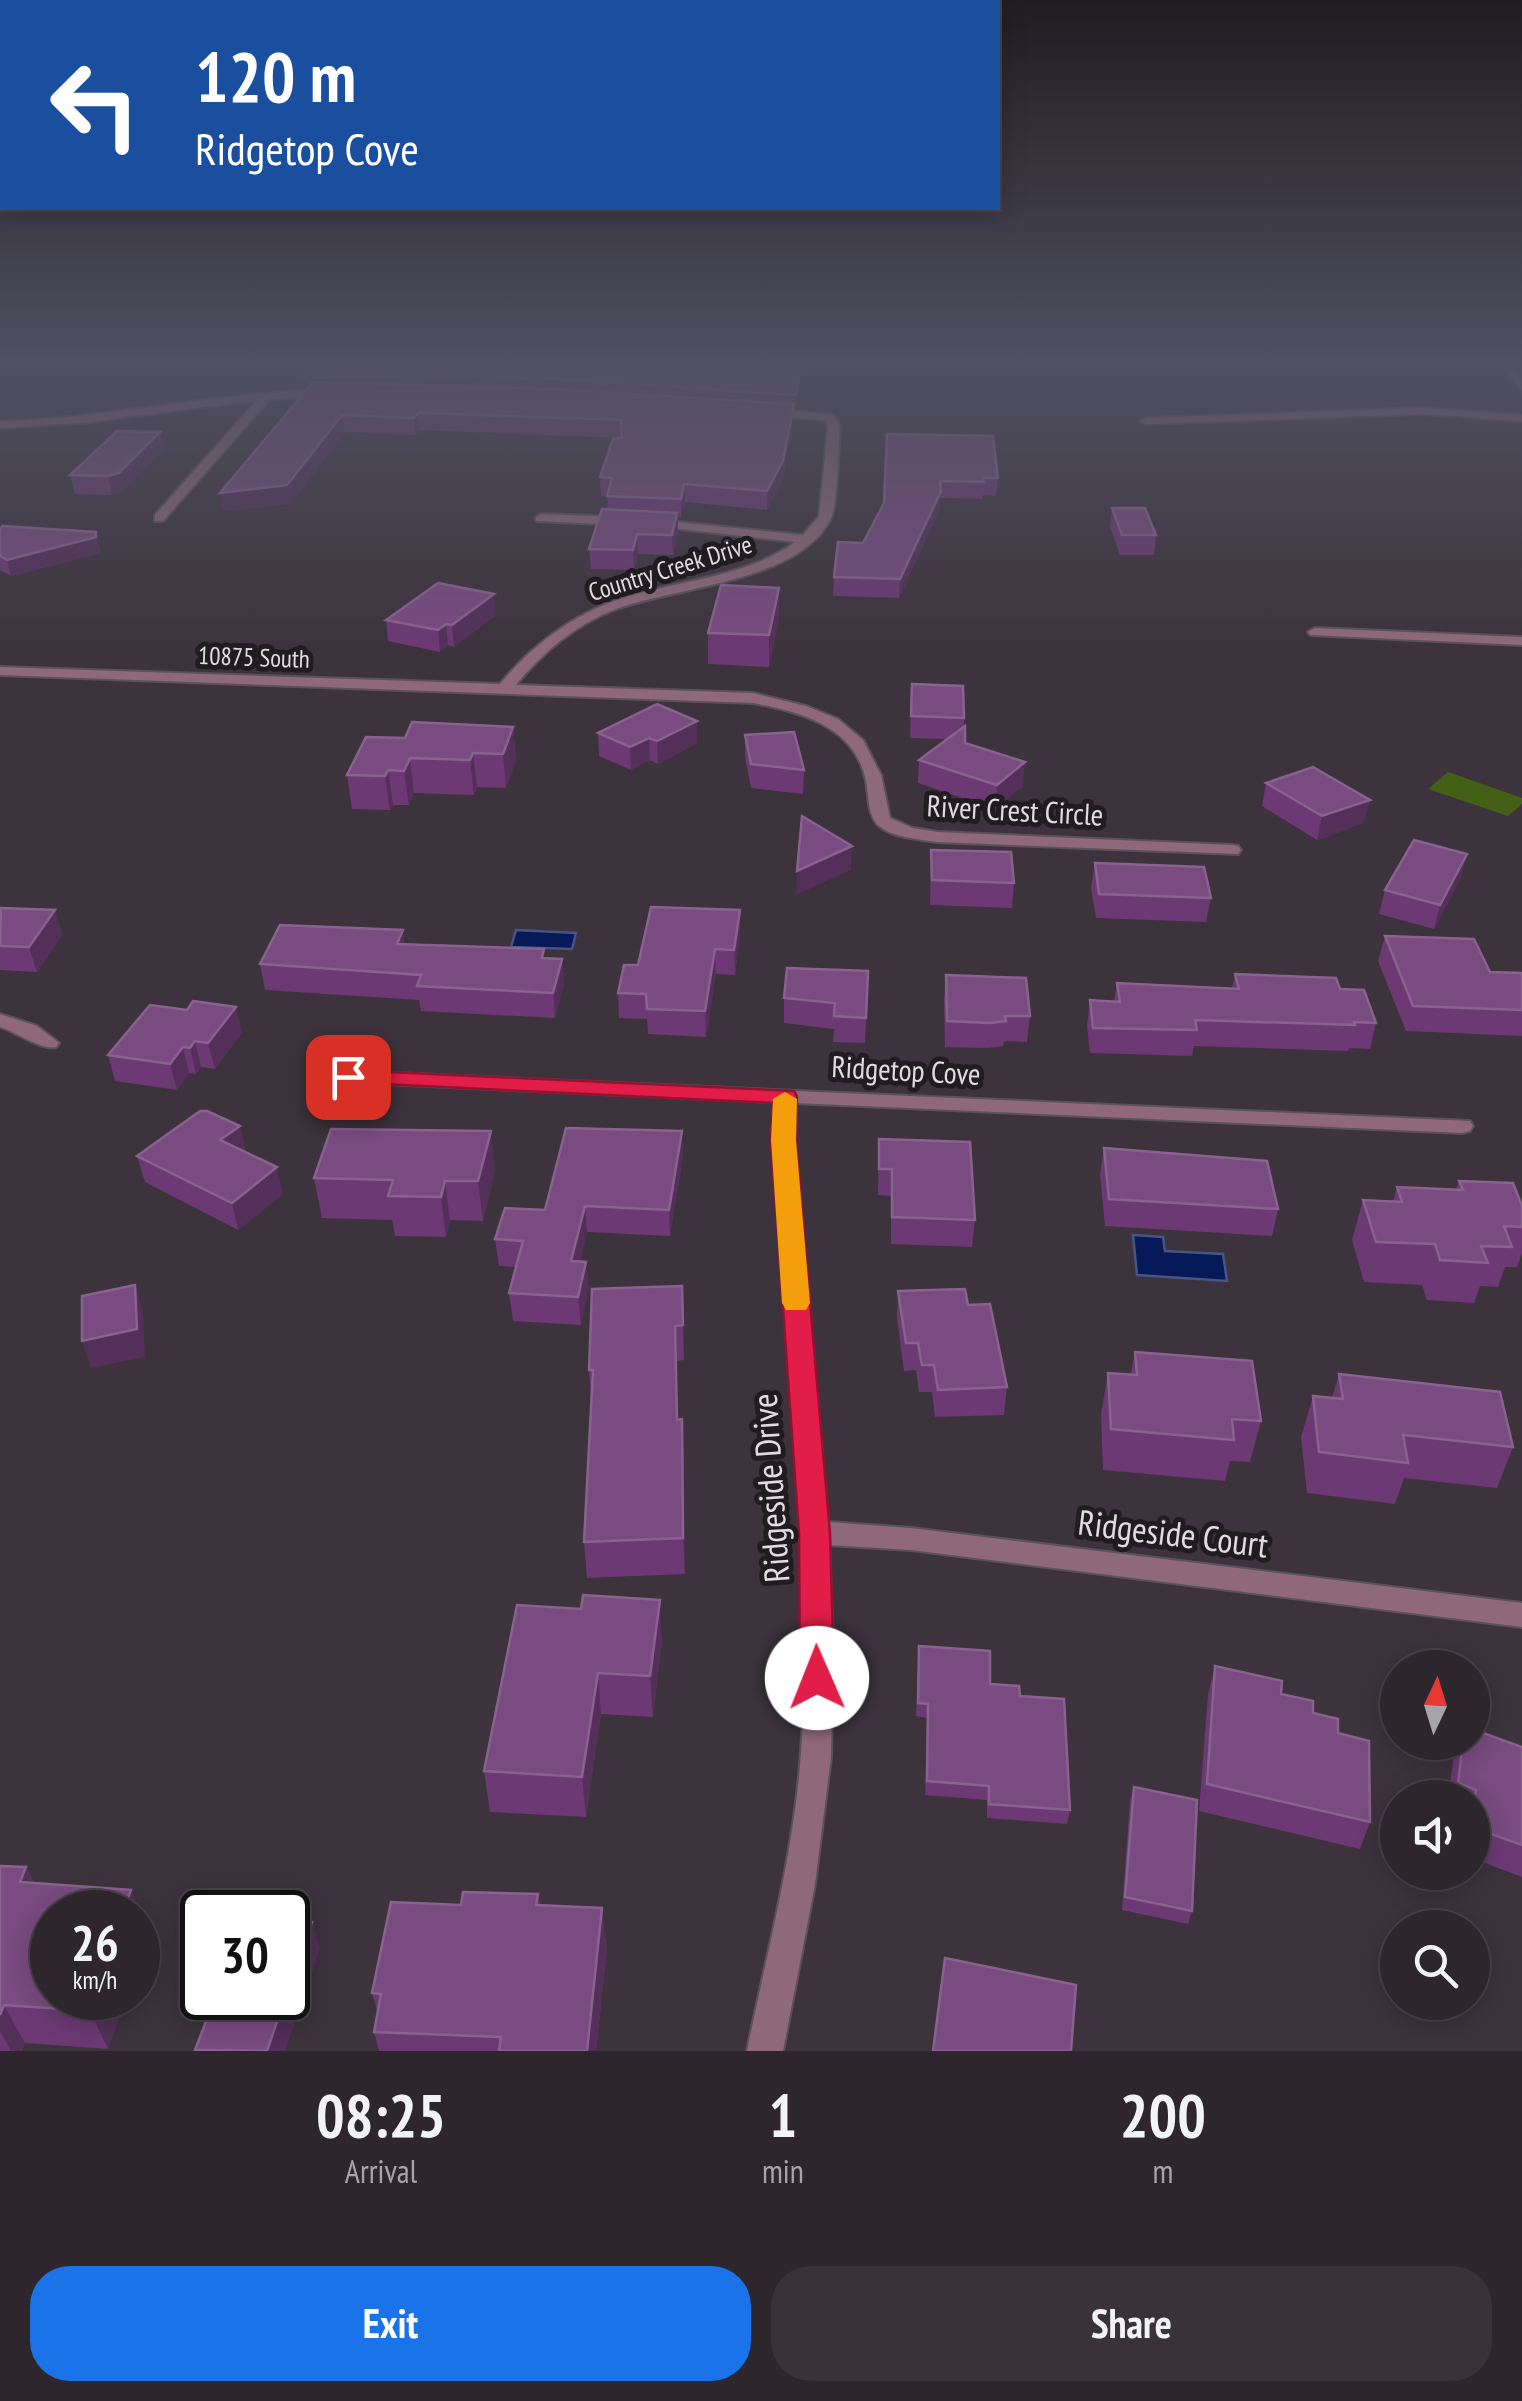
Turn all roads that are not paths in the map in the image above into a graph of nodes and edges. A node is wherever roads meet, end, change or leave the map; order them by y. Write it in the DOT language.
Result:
graph roads {
  1 [pos="213,457"];
  2 [pos="831,457"];
  3 [pos="158,518"];
  4 [pos="541,518"];
  5 [pos="806,539"];
  6 [pos="1315,632"];
  7 [pos="1522,641"];
  8 [pos="0,671"];
  9 [pos="506,687"];
  10 [pos="1232,850"];
  11 [pos="0,1020"];
  12 [pos="49,1043"];
  13 [pos="348,1077"];
  14 [pos="786,1096"];
  15 [pos="1462,1126"];
  16 [pos="814,1533"];
  17 [pos="1522,1615"];
  18 [pos="765,2051"];
  1 -- 3 [label="street"];
  2 -- 5 [label="street"];
  4 -- 5 [label="street"];
  5 -- 9 [label="street, Country Creek Drive"];
  6 -- 7 [label="street"];
  8 -- 9 [label="street, 10875 South"];
  9 -- 10 [label="street, River Crest Circle"];
  11 -- 12 [label="street"];
  13 -- 14 [label="street, Ridgetop Cove"];
  14 -- 15 [label="street, Ridgetop Cove"];
  14 -- 16 [label="street, Ridgeside Drive"];
  16 -- 17 [label="street, Ridgeside Court"];
  16 -- 18 [label="street, Ridgeside Drive"];
}
